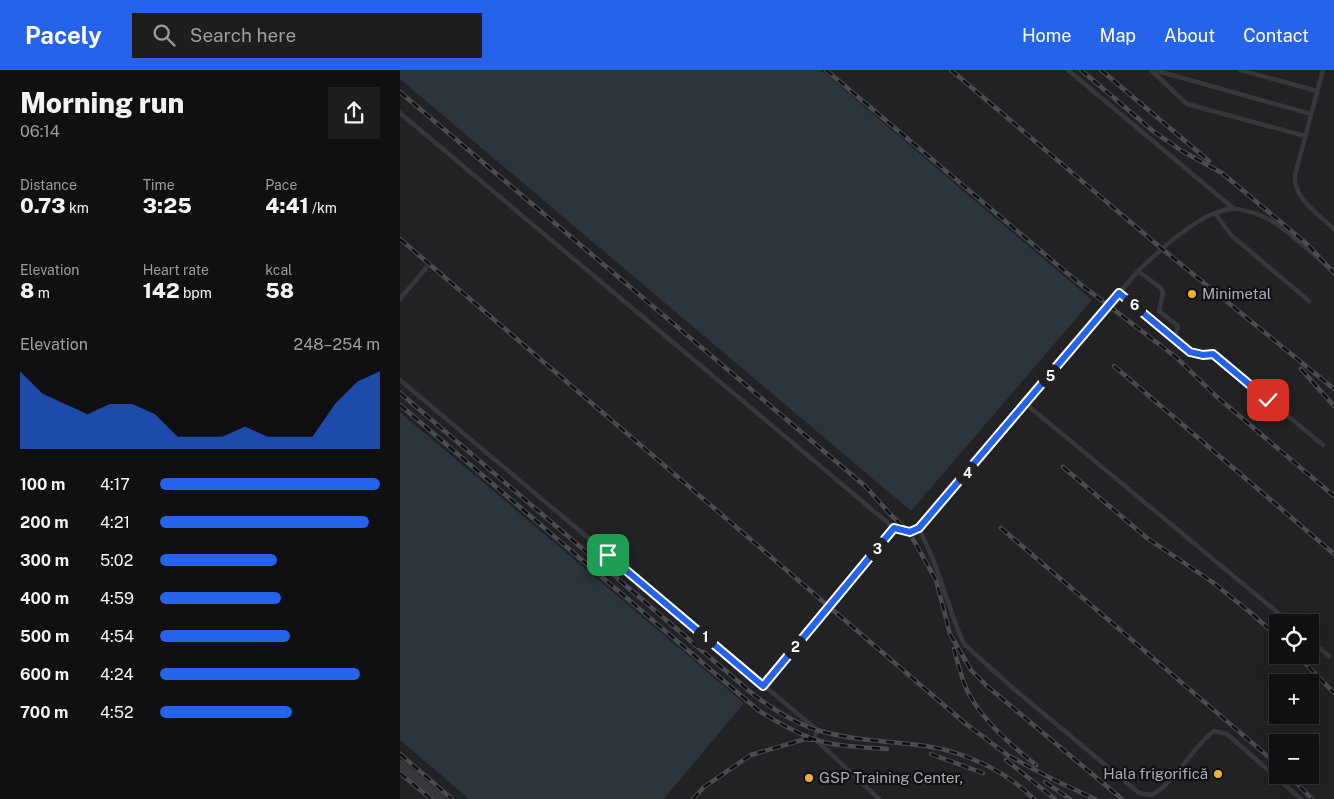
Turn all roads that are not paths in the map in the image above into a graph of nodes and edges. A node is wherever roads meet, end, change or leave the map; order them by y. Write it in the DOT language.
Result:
graph roads {
  1 [pos="1068,70"];
  2 [pos="1152,70"];
  3 [pos="1240,70"];
  4 [pos="1323,70"];
  5 [pos="1317,91"];
  6 [pos="400,112"];
  7 [pos="1311,114"];
  8 [pos="1305,136"];
  9 [pos="1233,208"];
  10 [pos="1215,213"];
  11 [pos="1334,229"];
  12 [pos="426,268"];
  13 [pos="1138,271"];
  14 [pos="1334,272"];
  15 [pos="1119,293"];
  16 [pos="400,299"];
  17 [pos="1309,301"];
  18 [pos="1174,338"];
  19 [pos="400,380"];
  20 [pos="1026,404"];
  21 [pos="1323,446"];
  22 [pos="894,528"];
  23 [pos="919,528"];
  24 [pos="1279,614"];
  25 [pos="1319,648"];
  26 [pos="1329,656"];
  27 [pos="763,686"];
  28 [pos="400,764"];
  29 [pos="441,799"];
  30 [pos="879,799"];
  31 [pos="1301,799"];
  1 -- 9 [label="lane"];
  2 -- 7 [label="lane"];
  2 -- 8 [label="lane"];
  3 -- 5 [label="lane"];
  4 -- 5 [label="lane"];
  5 -- 7 [label="lane"];
  6 -- 22 [label="lane"];
  7 -- 8 [label="lane"];
  8 -- 11 [label="lane"];
  9 -- 10 [label="lane"];
  9 -- 14 [label="lane"];
  10 -- 13 [label="lane"];
  10 -- 17 [label="lane"];
  12 -- 16 [label="lane"];
  13 -- 15 [label="lane"];
  13 -- 18 [label="lane"];
  15 -- 18 [label="lane"];
  15 -- 20 [label="lane"];
  18 -- 21 [label="lane"];
  19 -- 27 [label="lane"];
  20 -- 23 [label="lane"];
  20 -- 24 [label="lane"];
  22 -- 23 [label="lane"];
  22 -- 27 [label="lane"];
  23 -- 31 [label="lane"];
  25 -- 26 [label="lane"];
  27 -- 30 [label="lane"];
  28 -- 29 [label="street"];
}
